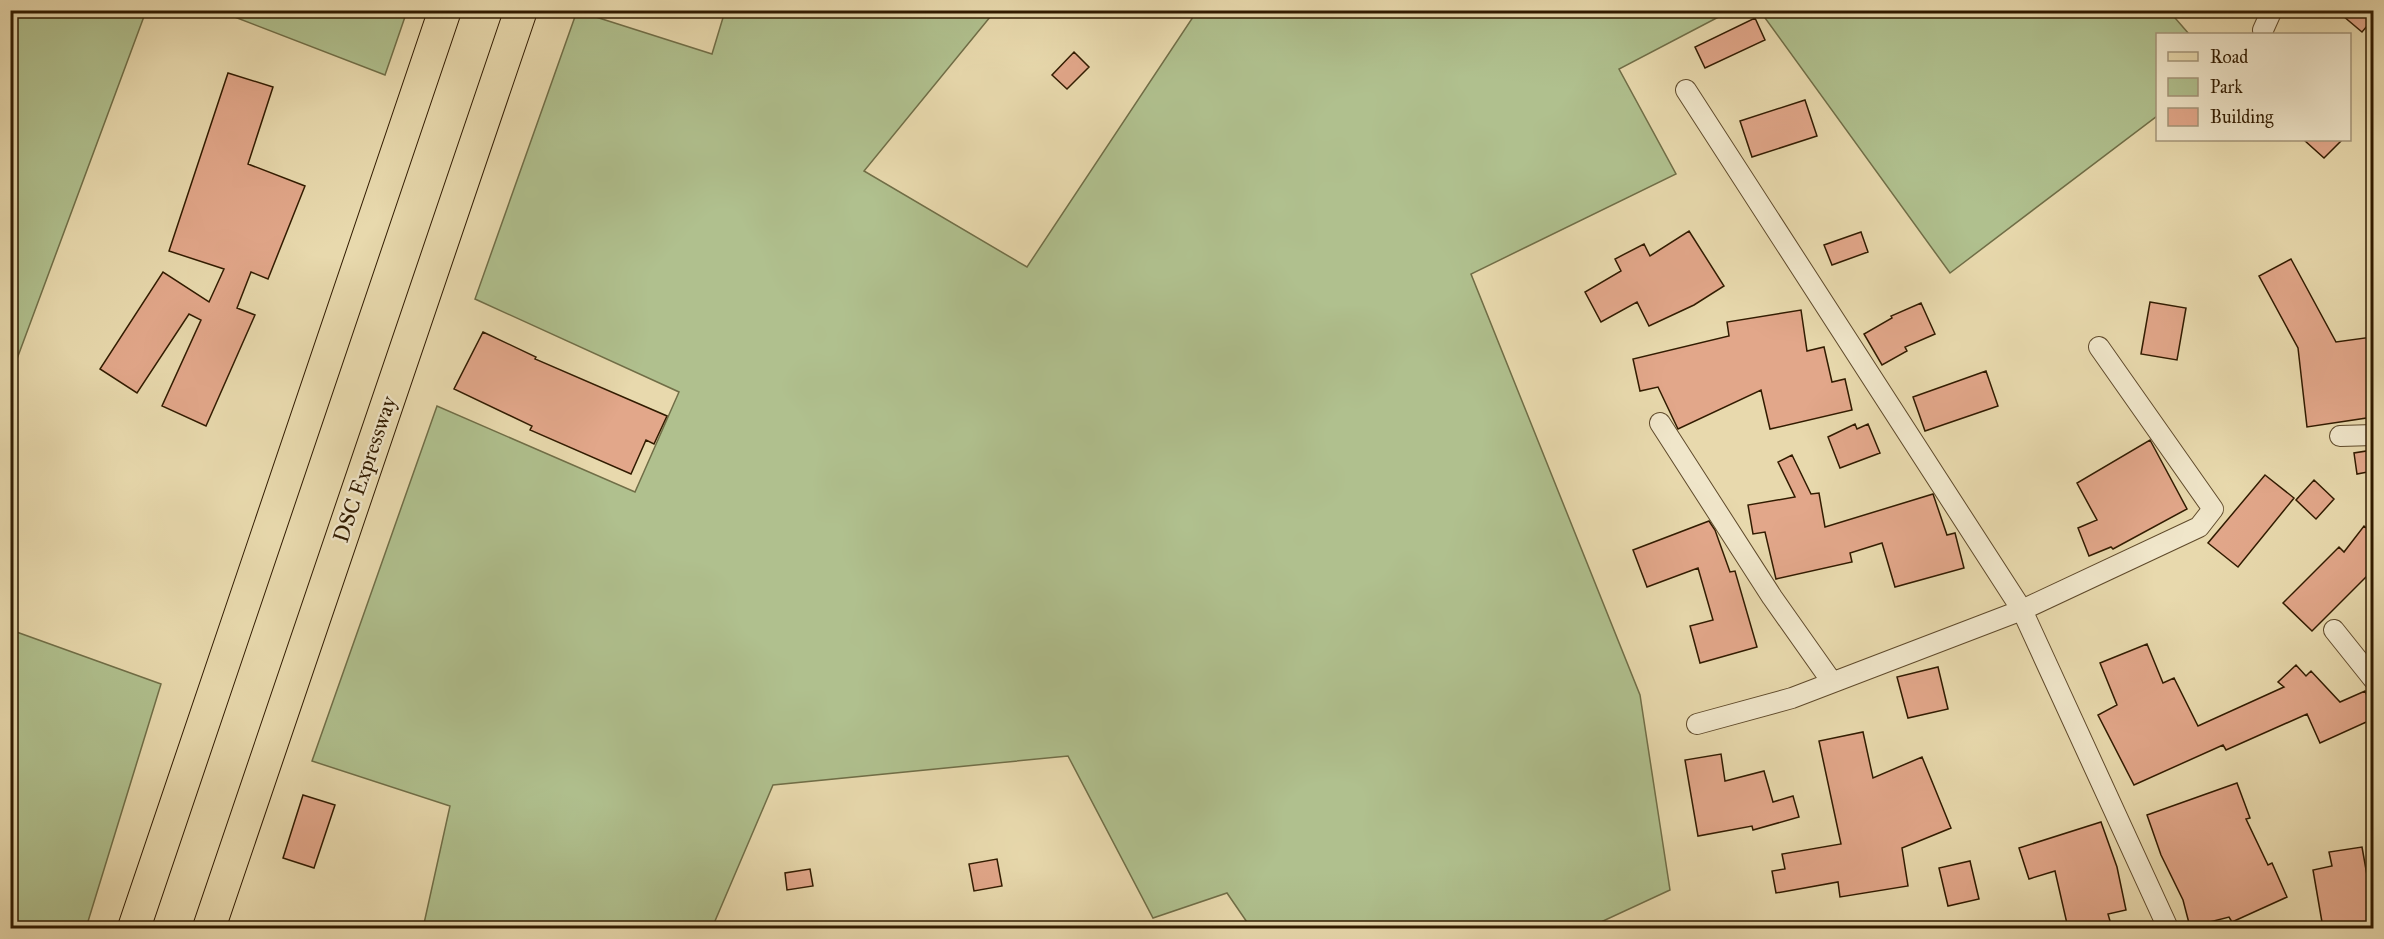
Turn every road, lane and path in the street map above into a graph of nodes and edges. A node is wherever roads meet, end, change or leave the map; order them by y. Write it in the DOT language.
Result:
graph roads {
  1 [pos="445,10"];
  2 [pos="521,10"];
  3 [pos="2272,10"];
  4 [pos="2264,30"];
  5 [pos="1686,90"];
  6 [pos="2099,346"];
  7 [pos="1660,423"];
  8 [pos="2373,435"];
  9 [pos="2340,436"];
  10 [pos="2022,610"];
  11 [pos="2334,630"];
  12 [pos="2373,680"];
  13 [pos="1832,682"];
  14 [pos="1697,724"];
  15 [pos="134,928"];
  16 [pos="209,928"];
  17 [pos="2168,928"];
  1 -- 15 [label="main road"];
  2 -- 16 [label="main road, DSC Expressway"];
  3 -- 4 [label="street"];
  5 -- 10 [label="street"];
  6 -- 10 [label="street"];
  7 -- 13 [label="street"];
  8 -- 9 [label="street"];
  10 -- 13 [label="street"];
  10 -- 17 [label="street"];
  11 -- 12 [label="street"];
  13 -- 14 [label="street"];
}
